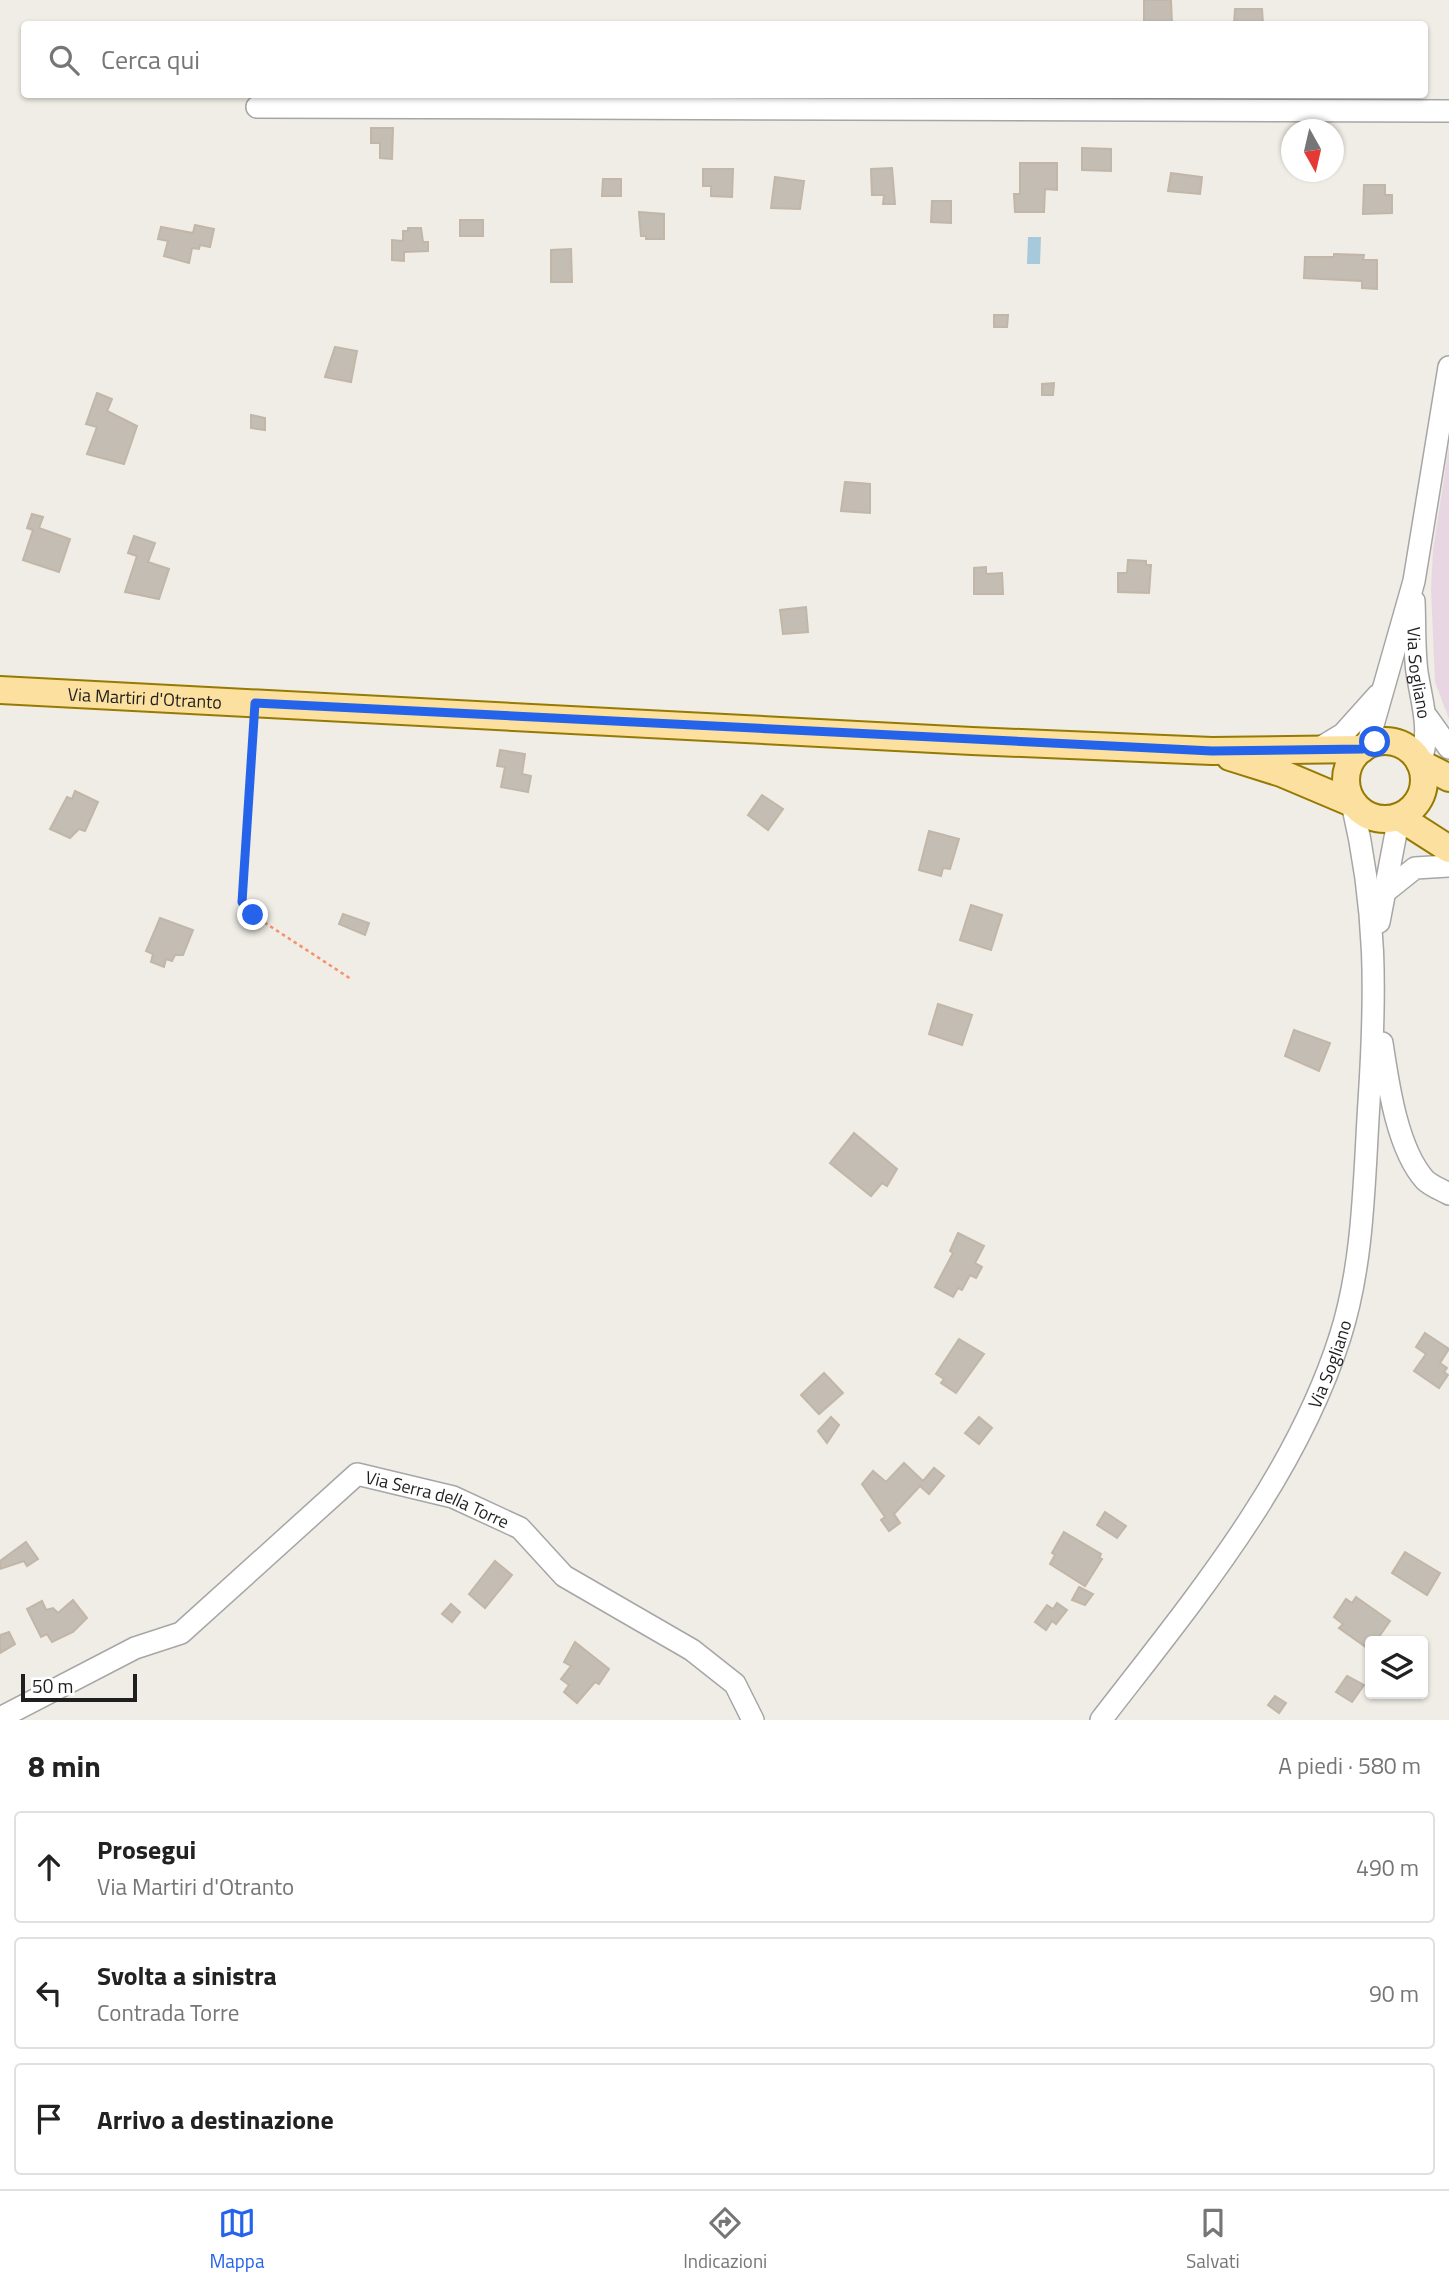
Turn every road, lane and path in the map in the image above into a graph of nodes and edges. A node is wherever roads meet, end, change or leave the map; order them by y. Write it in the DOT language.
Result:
graph roads {
  1 [pos="257,107"];
  2 [pos="1449,111"];
  3 [pos="1449,367"];
  4 [pos="1413,582"];
  5 [pos="1384,688"];
  6 [pos="0,690"];
  7 [pos="255,703"];
  8 [pos="1427,717"];
  9 [pos="1364,747"];
  10 [pos="1318,748"];
  11 [pos="1449,748"];
  12 [pos="1212,751"];
  13 [pos="1420,763"];
  14 [pos="1449,778"];
  15 [pos="1352,803"];
  16 [pos="1399,817"];
  17 [pos="1449,849"];
  18 [pos="1449,866"];
  19 [pos="1385,892"];
  20 [pos="1374,944"];
  21 [pos="351,979"];
  22 [pos="1375,1012"];
  23 [pos="1449,1194"];
  24 [pos="0,1718"];
  25 [pos="753,1720"];
  26 [pos="1101,1720"];
  1 -- 2 [label="street"];
  3 -- 4 [label="street, Via Sogliano"];
  4 -- 5 [label="street, Via Sogliano"];
  4 -- 8 [label="street, Via Sogliano"];
  5 -- 9 [label="street, Via Sogliano"];
  5 -- 10 [label="street, Via Sogliano"];
  6 -- 7 [label="main road, Via Martiri d'Otranto"];
  7 -- 12 [label="main road, Via Martiri d'Otranto"];
  7 -- 21 [label="path"];
  8 -- 11 [label="street"];
  8 -- 13 [label="street, Via Sogliano"];
  9 -- 10 [label="main road, Via Martiri d'Otranto"];
  9 -- 13 [label="main road"];
  9 -- 15 [label="main road, Via Sogliano"];
  10 -- 12 [label="main road, Via Martiri d'Otranto"];
  12 -- 15 [label="main road, Via Martiri d'Otranto"];
  13 -- 14 [label="main road"];
  13 -- 16 [label="main road, Via Sogliano"];
  15 -- 16 [label="main road"];
  15 -- 20 [label="street, Via Sogliano"];
  16 -- 17 [label="main road"];
  16 -- 19 [label="street, Via Sogliano"];
  18 -- 19 [label="street"];
  19 -- 20 [label="street, Via Sogliano"];
  20 -- 22 [label="street, Via Sogliano"];
  22 -- 23 [label="street"];
  22 -- 26 [label="street, Via Sogliano"];
  24 -- 25 [label="street, Via Serra della Torre"];
}
